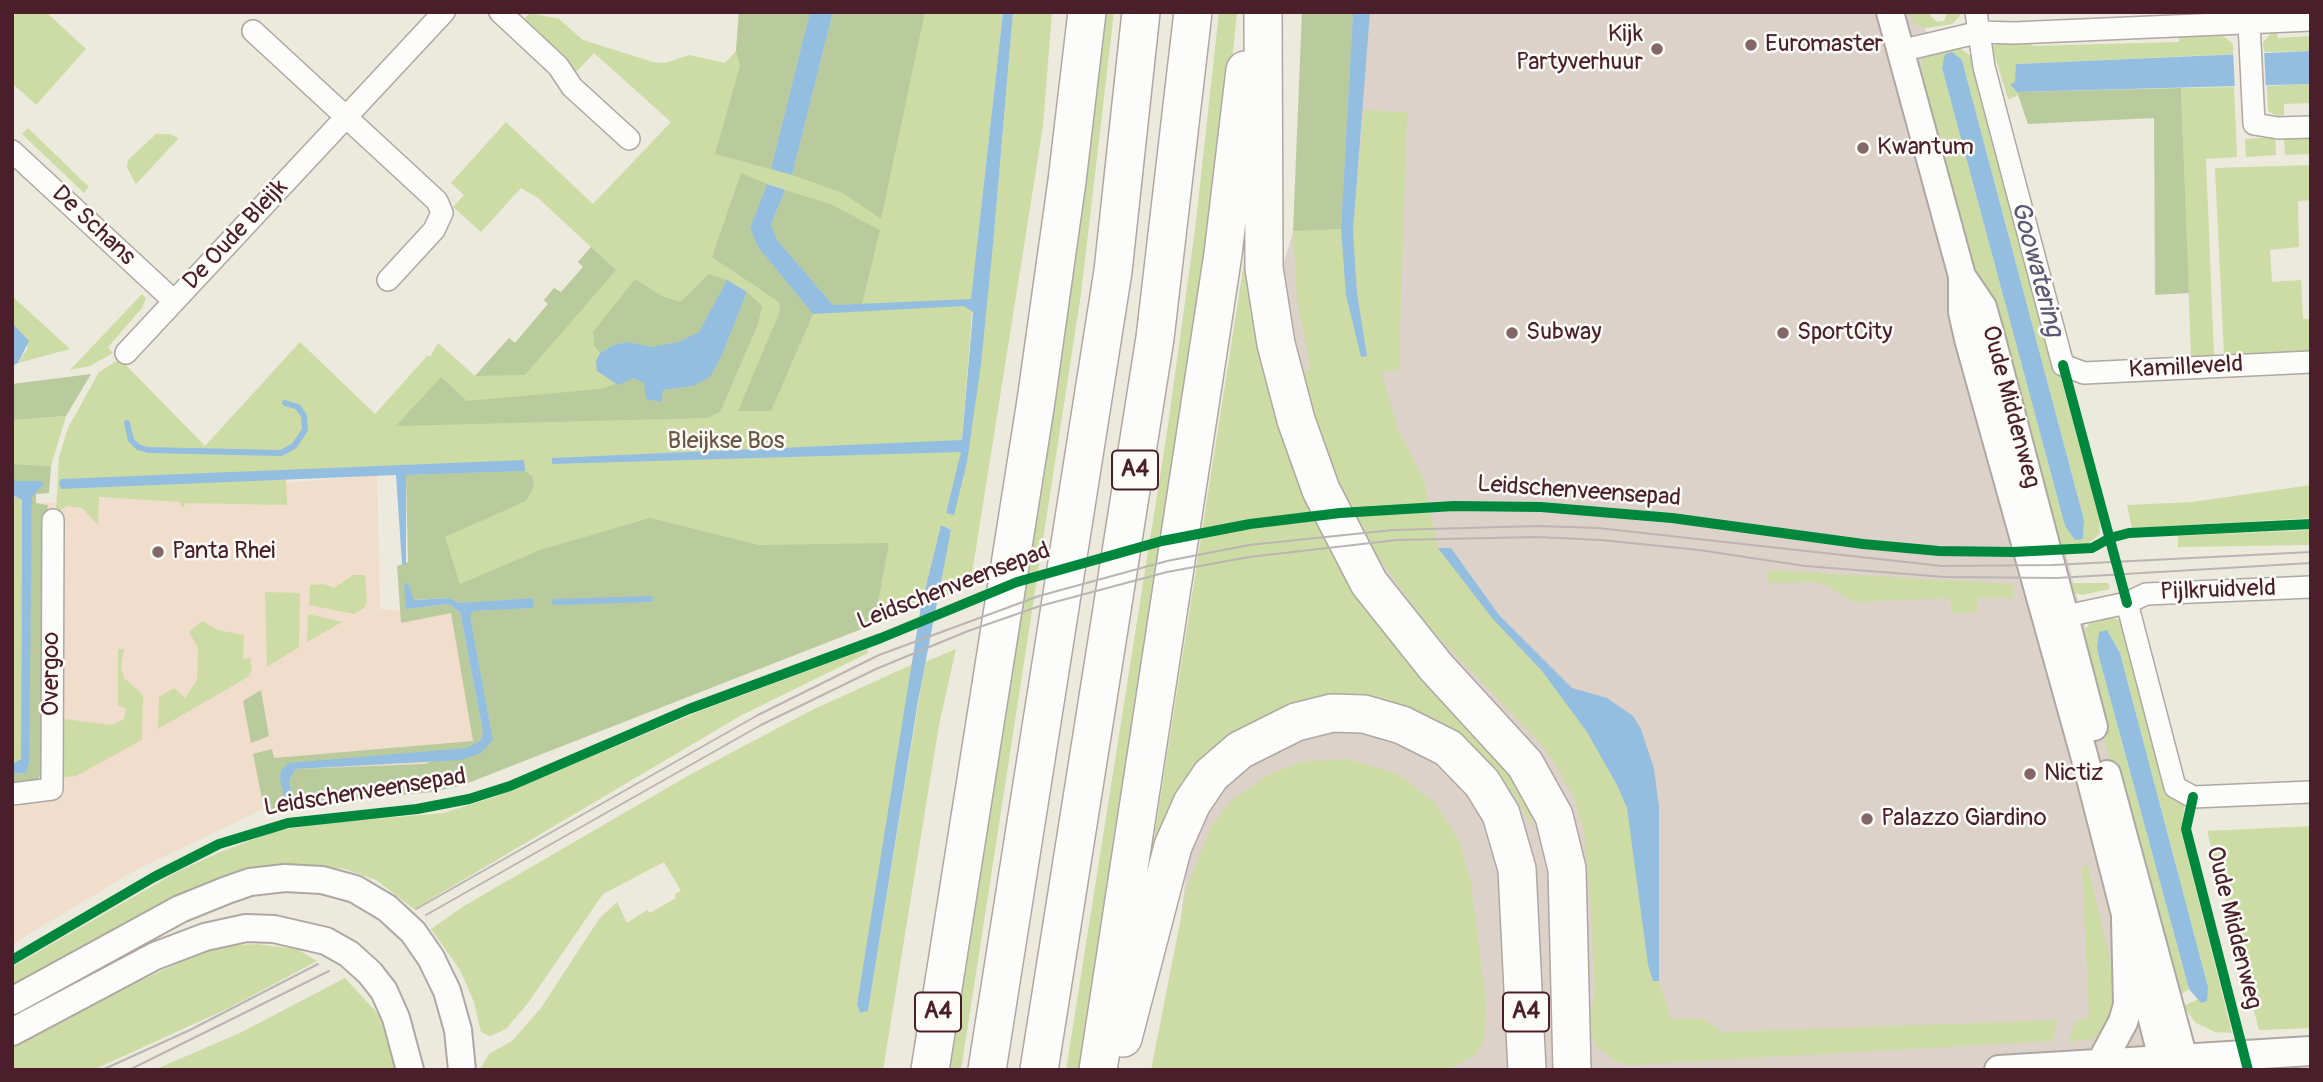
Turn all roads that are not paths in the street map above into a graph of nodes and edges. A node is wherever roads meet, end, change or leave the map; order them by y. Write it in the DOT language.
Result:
graph roads {
  1 [pos="444,12"];
  2 [pos="500,12"];
  3 [pos="1087,12"];
  4 [pos="1141,12"];
  5 [pos="1193,12"];
  6 [pos="1251,12"];
  7 [pos="1263,12"];
  8 [pos="1890,12"];
  9 [pos="2203,18"];
  10 [pos="2311,20"];
  11 [pos="1978,22"];
  12 [pos="253,31"];
  13 [pos="2249,33"];
  14 [pos="1900,51"];
  15 [pos="346,118"];
  16 [pos="2311,127"];
  17 [pos="629,139"];
  18 [pos="12,151"];
  19 [pos="388,280"];
  20 [pos="174,301"];
  21 [pos="125,353"];
  22 [pos="2311,362"];
  23 [pos="53,520"];
  24 [pos="2311,587"];
  25 [pos="2127,603"];
  26 [pos="2057,618"];
  27 [pos="2311,792"];
  28 [pos="12,794"];
  29 [pos="2126,920"];
  30 [pos="12,1001"];
  31 [pos="12,1032"];
  32 [pos="2311,1051"];
  33 [pos="2101,1063"];
  34 [pos="2175,1064"];
  35 [pos="410,1070"];
  36 [pos="462,1070"];
  37 [pos="930,1070"];
  38 [pos="988,1070"];
  39 [pos="1040,1070"];
  40 [pos="1098,1070"];
  41 [pos="1114,1070"];
  42 [pos="1527,1070"];
  43 [pos="1572,1070"];
  44 [pos="1999,1070"];
  1 -- 15 [label="street, De Oude Bleijk"];
  2 -- 17 [label="street"];
  3 -- 37 [label="highway, A4"];
  4 -- 38 [label="highway, A4"];
  5 -- 39 [label="highway, A4"];
  6 -- 40 [label="highway, A4"];
  7 -- 43 [label="highway, A4"];
  8 -- 14 [label="street, Oude Middenweg"];
  9 -- 11 [label="street"];
  9 -- 13 [label="street"];
  10 -- 13 [label="street"];
  11 -- 14 [label="street"];
  11 -- 22 [label="street, Kamilleveld"];
  12 -- 15 [label="street"];
  13 -- 16 [label="street"];
  14 -- 26 [label="street, Oude Middenweg"];
  15 -- 19 [label="street"];
  15 -- 20 [label="street, De Oude Bleijk"];
  18 -- 20 [label="street, De Schans"];
  20 -- 21 [label="street, De Oude Bleijk"];
  23 -- 28 [label="street, Overgoo"];
  24 -- 25 [label="street, Pijlkruidveld"];
  25 -- 26 [label="street, Pijlkruidveld"];
  25 -- 27 [label="street"];
  26 -- 29 [label="street, Oude Middenweg"];
  26 -- 34 [label="street, Oude Middenweg"];
  29 -- 33 [label="main road"];
  29 -- 34 [label="street, Oude Middenweg"];
  30 -- 36 [label="street"];
  31 -- 35 [label="street"];
  32 -- 34 [label="main road"];
  33 -- 34 [label="main road"];
  33 -- 44 [label="main road"];
  41 -- 42 [label="highway, A4"];
}
